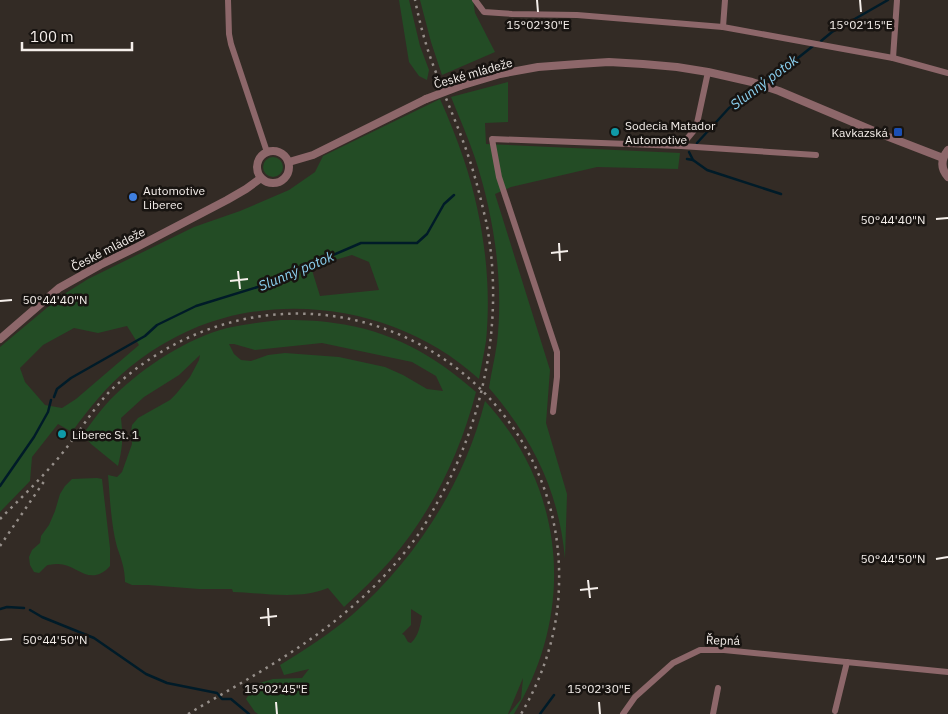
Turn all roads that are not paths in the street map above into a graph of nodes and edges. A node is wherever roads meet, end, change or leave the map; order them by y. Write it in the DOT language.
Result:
graph roads {
  1 [pos="228,0"];
  2 [pos="475,0"];
  3 [pos="725,0"];
  4 [pos="897,0"];
  5 [pos="723,27"];
  6 [pos="893,58"];
  7 [pos="708,72"];
  8 [pos="948,73"];
  9 [pos="681,146"];
  10 [pos="948,150"];
  11 [pos="267,152"];
  12 [pos="816,155"];
  13 [pos="943,158"];
  14 [pos="289,162"];
  15 [pos="948,177"];
  16 [pos="260,178"];
  17 [pos="0,339"];
  18 [pos="553,412"];
  19 [pos="847,662"];
  20 [pos="948,672"];
  21 [pos="718,688"];
  22 [pos="835,711"];
  23 [pos="622,714"];
  24 [pos="712,714"];
  1 -- 11 [label="street"];
  2 -- 5 [label="street"];
  3 -- 5 [label="street"];
  4 -- 6 [label="street"];
  5 -- 6 [label="street"];
  6 -- 8 [label="street"];
  7 -- 9 [label="street"];
  7 -- 13 [label="street, České mládeže"];
  7 -- 14 [label="street, České mládeže, bridge"];
  9 -- 12 [label="street"];
  9 -- 18 [label="street"];
  10 -- 13 [label="street"];
  11 -- 14 [label="street"];
  11 -- 16 [label="street"];
  13 -- 15 [label="street"];
  14 -- 16 [label="street"];
  16 -- 17 [label="street, České mládeže"];
  19 -- 20 [label="street, Řepná"];
  19 -- 22 [label="street"];
  19 -- 23 [label="street, Řepná"];
  21 -- 24 [label="street"];
}
